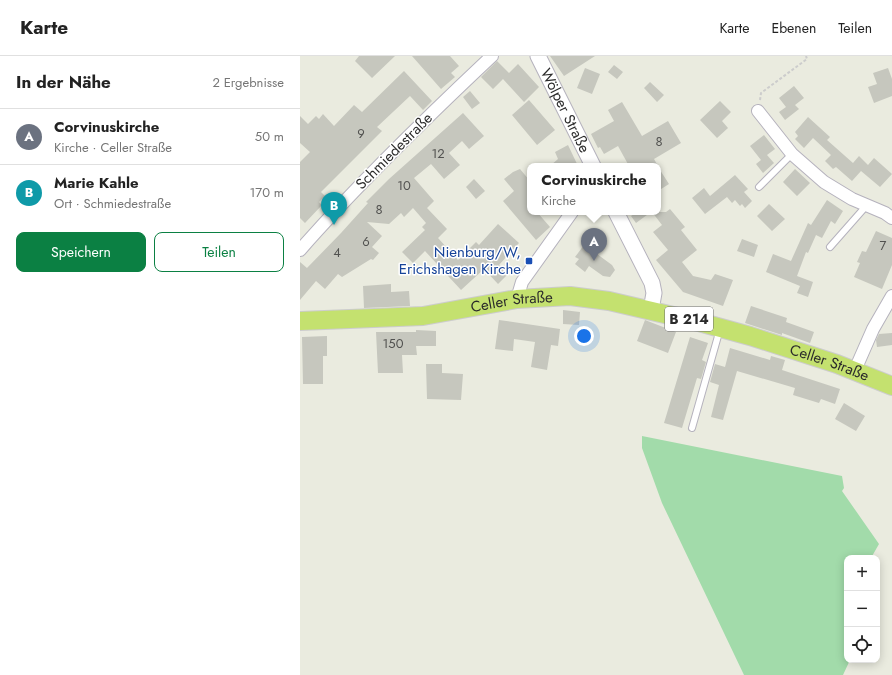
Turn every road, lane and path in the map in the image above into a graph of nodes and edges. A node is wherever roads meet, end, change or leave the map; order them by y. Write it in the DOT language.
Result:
graph roads {
  1 [pos="492,56"];
  2 [pos="538,56"];
  3 [pos="806,56"];
  4 [pos="758,111"];
  5 [pos="792,154"];
  6 [pos="592,163"];
  7 [pos="759,187"];
  8 [pos="867,205"];
  9 [pos="570,215"];
  10 [pos="618,215"];
  11 [pos="892,218"];
  12 [pos="830,247"];
  13 [pos="300,250"];
  14 [pos="892,296"];
  15 [pos="517,298"];
  16 [pos="651,310"];
  17 [pos="300,321"];
  18 [pos="720,327"];
  19 [pos="855,370"];
  20 [pos="892,386"];
  21 [pos="692,428"];
  1 -- 13 [label="street, Schmiedestraße"];
  2 -- 6 [label="street, Wölper Straße"];
  3 -- 4 [label="path"];
  4 -- 5 [label="street"];
  5 -- 7 [label="lane"];
  5 -- 8 [label="street"];
  8 -- 11 [label="street"];
  8 -- 12 [label="lane"];
  9 -- 15 [label="street"];
  10 -- 16 [label="street"];
  14 -- 19 [label="street"];
  15 -- 16 [label="main road, Celler Straße / B 214"];
  15 -- 17 [label="main road, Celler Straße / B 214"];
  16 -- 18 [label="main road, Celler Straße / B 214"];
  18 -- 19 [label="main road, Celler Straße / B 214"];
  18 -- 21 [label="lane"];
  19 -- 20 [label="main road, Celler Straße / B 214"];
}
